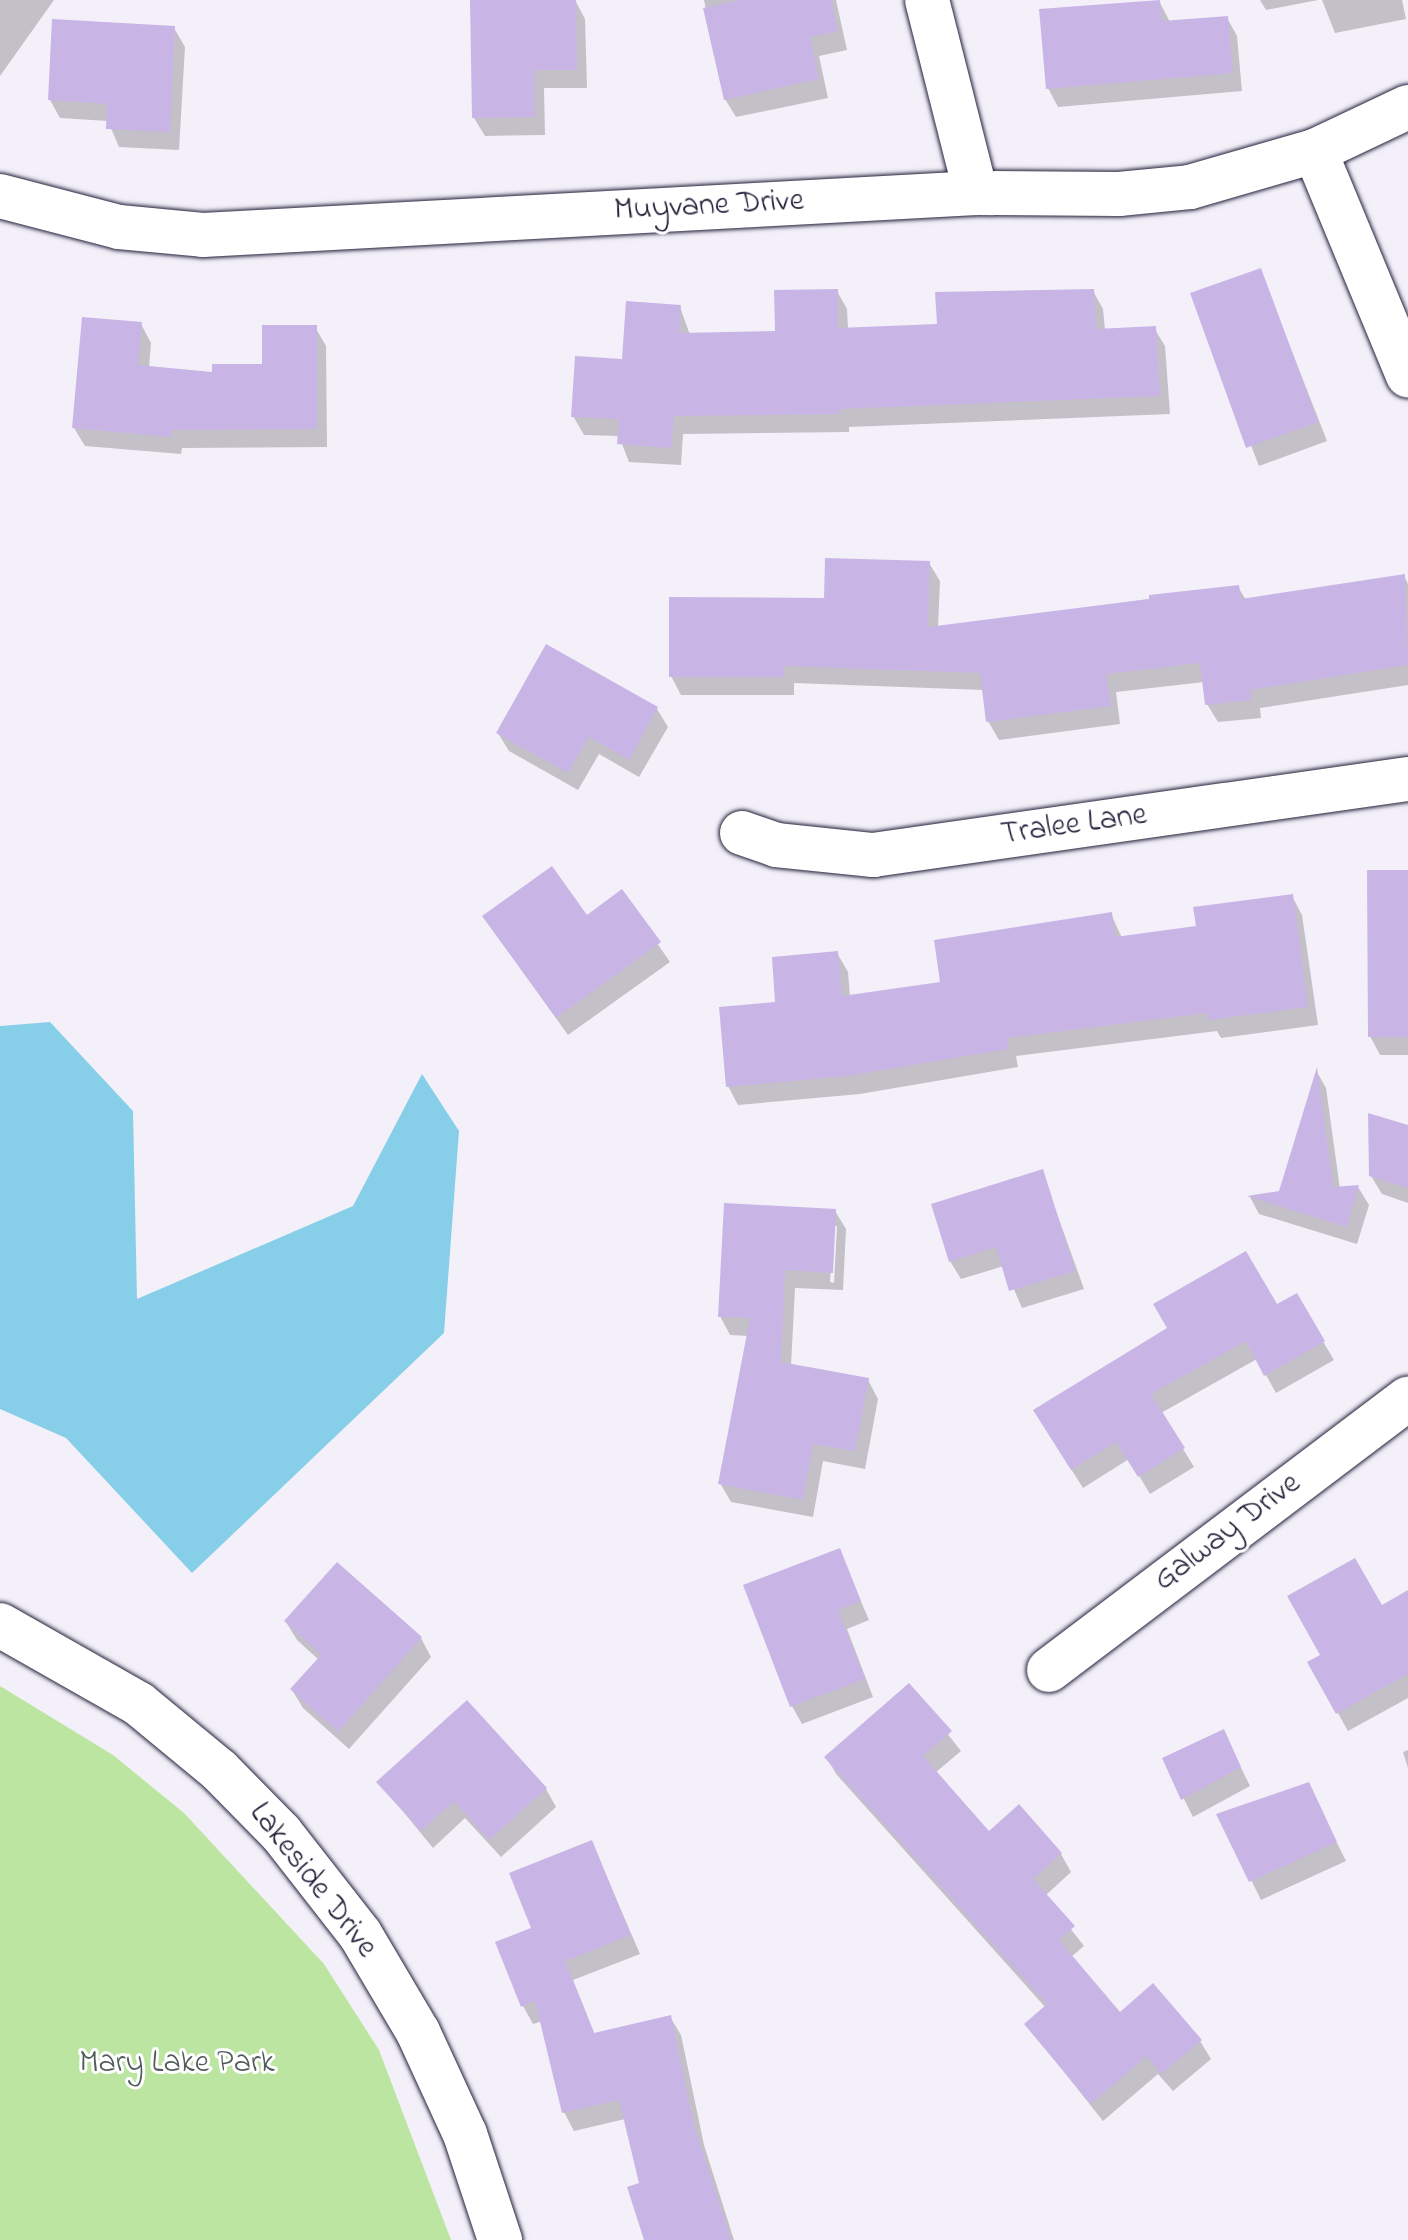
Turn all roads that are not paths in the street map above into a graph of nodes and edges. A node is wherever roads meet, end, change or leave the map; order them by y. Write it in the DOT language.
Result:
graph roads {
  1 [pos="927,0"];
  2 [pos="1408,107"];
  3 [pos="1315,151"];
  4 [pos="976,193"];
  5 [pos="0,196"];
  6 [pos="1408,376"];
  7 [pos="1408,779"];
  8 [pos="742,833"];
  9 [pos="1408,1398"];
  10 [pos="0,1625"];
  11 [pos="1049,1670"];
  12 [pos="500,2240"];
  1 -- 4 [label="street"];
  2 -- 3 [label="street, Muyvane Drive"];
  3 -- 4 [label="street, Muyvane Drive"];
  3 -- 6 [label="street"];
  4 -- 5 [label="street, Muyvane Drive"];
  7 -- 8 [label="street, Tralee Lane"];
  9 -- 11 [label="street, Galway Drive"];
  10 -- 12 [label="street, Lakeside Drive"];
}
